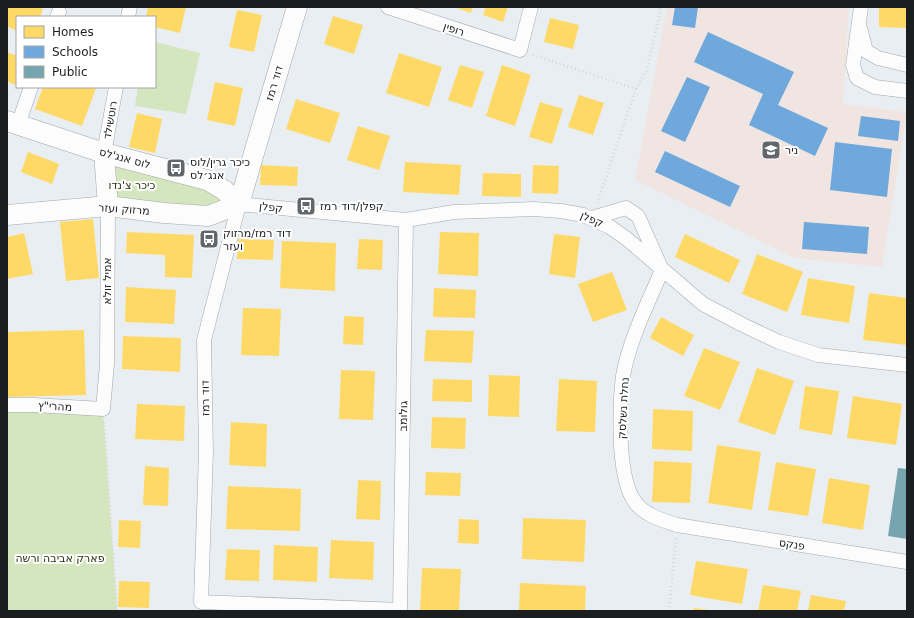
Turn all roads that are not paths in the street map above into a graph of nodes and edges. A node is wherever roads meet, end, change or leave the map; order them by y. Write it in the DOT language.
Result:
graph roads {
  1 [pos="297,7"];
  2 [pos="388,7"];
  3 [pos="531,7"];
  4 [pos="861,7"];
  5 [pos="860,26"];
  6 [pos="907,65"];
  7 [pos="30,88"];
  8 [pos="116,88"];
  9 [pos="907,91"];
  10 [pos="12,123"];
  11 [pos="104,153"];
  12 [pos="239,204"];
  13 [pos="108,206"];
  14 [pos="7,215"];
  15 [pos="592,218"];
  16 [pos="406,220"];
  17 [pos="662,270"];
  18 [pos="907,365"];
  19 [pos="7,405"];
  20 [pos="103,409"];
  21 [pos="677,525"];
  22 [pos="907,562"];
  23 [pos="400,610"];
  1 -- 12 [label="street, דוד רמז"];
  2 -- 3 [label="street, רופין"];
  4 -- 5 [label="street"];
  5 -- 6 [label="street"];
  5 -- 9 [label="street"];
  7 -- 10 [label="street"];
  8 -- 11 [label="street, רוטשילד"];
  10 -- 11 [label="street, לוס אנג'לס"];
  11 -- 12 [label="street, לוס אנג'לס"];
  11 -- 13 [label="street, אמיל זולא"];
  12 -- 13 [label="street, מרזוק ועזר"];
  12 -- 16 [label="street, קפלן"];
  12 -- 23 [label="street, דוד רמז"];
  13 -- 14 [label="street, מרזוק ועזר"];
  13 -- 20 [label="street, אמיל זולא"];
  15 -- 16 [label="street, קפלן"];
  15 -- 17 [label="street, קפלן"];
  15 -- 17 [label="street"];
  16 -- 23 [label="street, גולומב"];
  17 -- 18 [label="street, קפלן"];
  17 -- 21 [label="street, נחלת נשלסק"];
  19 -- 20 [label="street, מהרי\"ץ"];
  21 -- 22 [label="street, פנקס"];
}
